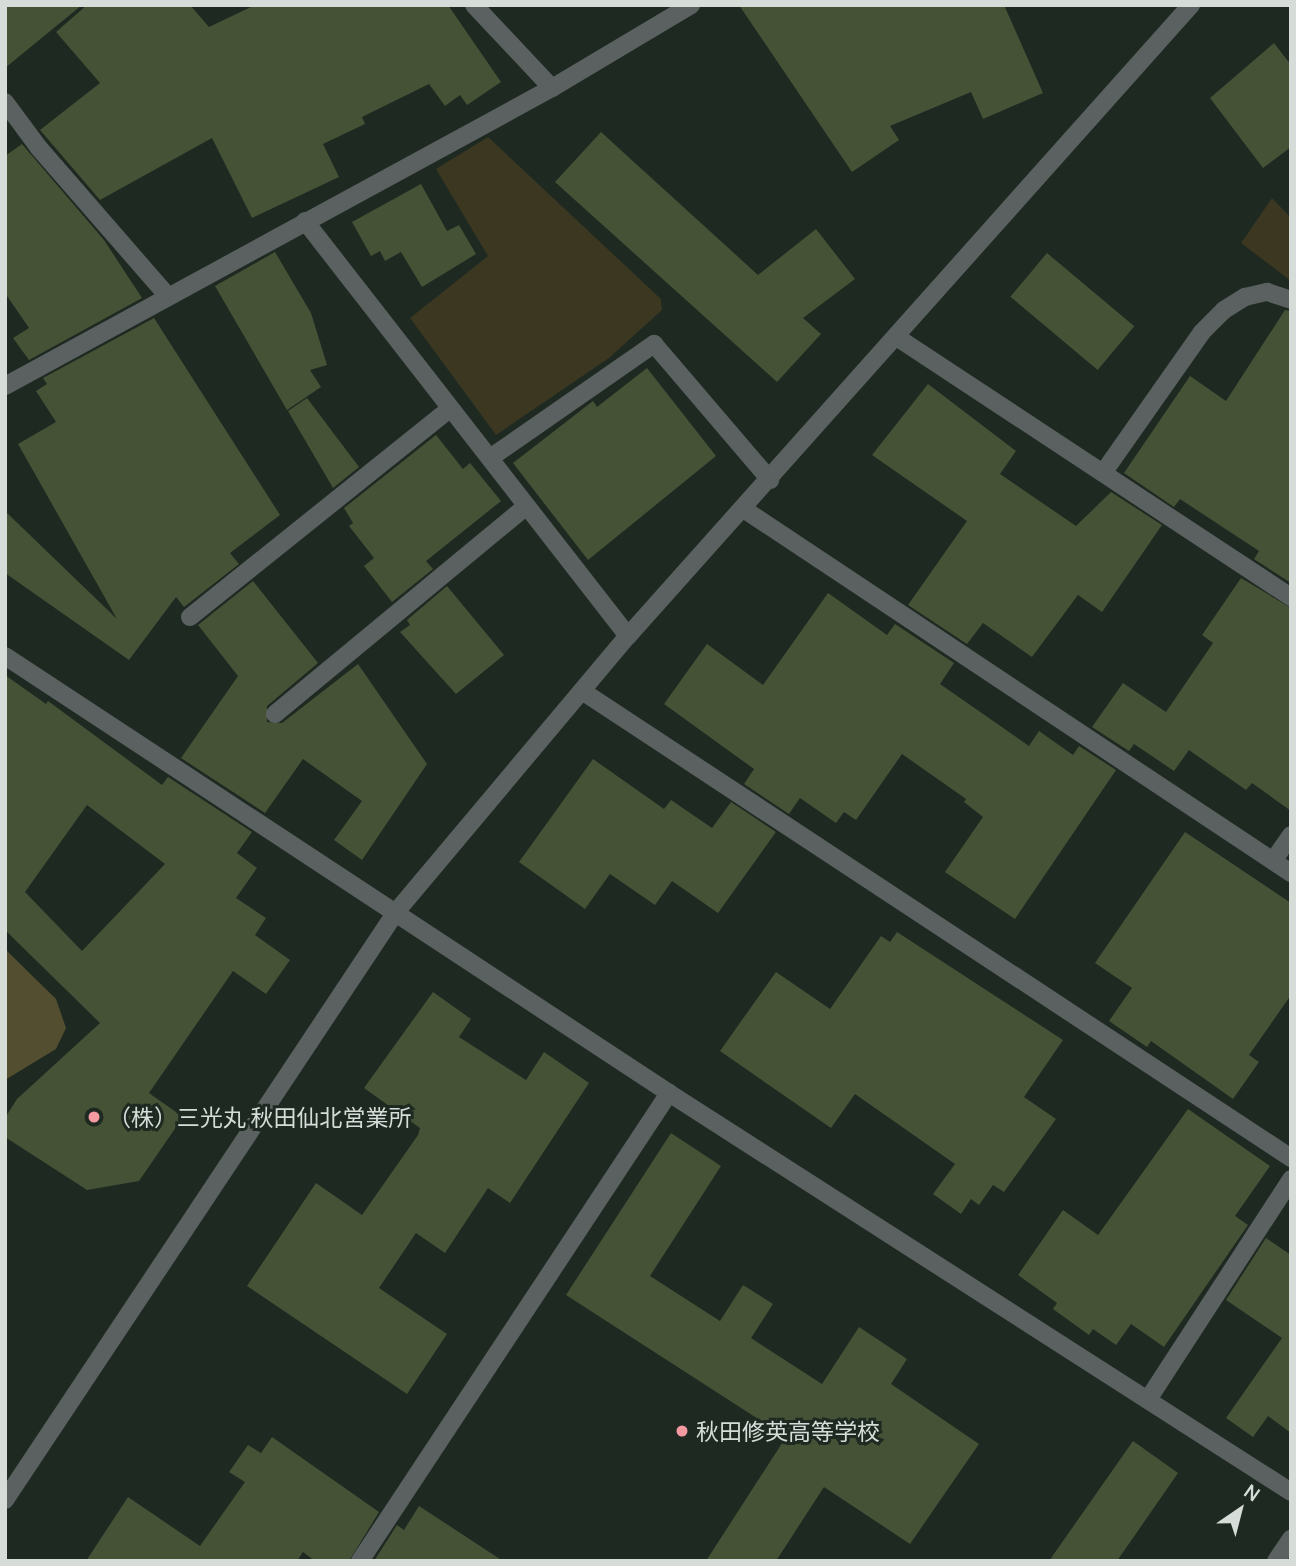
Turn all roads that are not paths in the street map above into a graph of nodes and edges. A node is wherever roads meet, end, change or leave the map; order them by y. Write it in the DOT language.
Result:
graph roads {
  1 [pos="474,5"];
  2 [pos="691,5"];
  3 [pos="1191,5"];
  4 [pos="552,89"];
  5 [pos="5,102"];
  6 [pos="305,221"];
  7 [pos="167,295"];
  8 [pos="1291,300"];
  9 [pos="898,338"];
  10 [pos="5,386"];
  11 [pos="450,409"];
  12 [pos="490,458"];
  13 [pos="1103,473"];
  14 [pos="769,480"];
  15 [pos="526,506"];
  16 [pos="745,510"];
  17 [pos="1291,597"];
  18 [pos="190,617"];
  19 [pos="628,636"];
  20 [pos="5,656"];
  21 [pos="582,691"];
  22 [pos="275,714"];
  23 [pos="1291,835"];
  24 [pos="1273,862"];
  25 [pos="1291,873"];
  26 [pos="396,912"];
  27 [pos="669,1093"];
  28 [pos="1291,1158"];
  29 [pos="1291,1179"];
  30 [pos="1149,1398"];
  31 [pos="1291,1492"];
  32 [pos="5,1500"];
  33 [pos="1291,1539"];
  34 [pos="360,1561"];
  35 [pos="1276,1561"];
  1 -- 4 [label="street"];
  2 -- 4 [label="street"];
  3 -- 9 [label="street"];
  4 -- 6 [label="street"];
  5 -- 7 [label="street"];
  6 -- 7 [label="street"];
  6 -- 11 [label="street"];
  7 -- 10 [label="street"];
  8 -- 13 [label="street"];
  9 -- 13 [label="street"];
  9 -- 14 [label="street"];
  11 -- 12 [label="street"];
  11 -- 18 [label="street"];
  12 -- 14 [label="street"];
  12 -- 15 [label="street"];
  13 -- 17 [label="street"];
  14 -- 16 [label="street"];
  15 -- 19 [label="street"];
  15 -- 22 [label="street"];
  16 -- 19 [label="street"];
  16 -- 24 [label="street"];
  19 -- 21 [label="street"];
  20 -- 26 [label="street"];
  21 -- 26 [label="street"];
  21 -- 28 [label="street"];
  23 -- 24 [label="street"];
  24 -- 25 [label="street"];
  26 -- 27 [label="street"];
  26 -- 32 [label="street"];
  27 -- 30 [label="street"];
  27 -- 34 [label="street"];
  29 -- 30 [label="street"];
  30 -- 31 [label="street"];
  33 -- 35 [label="street"];
}
